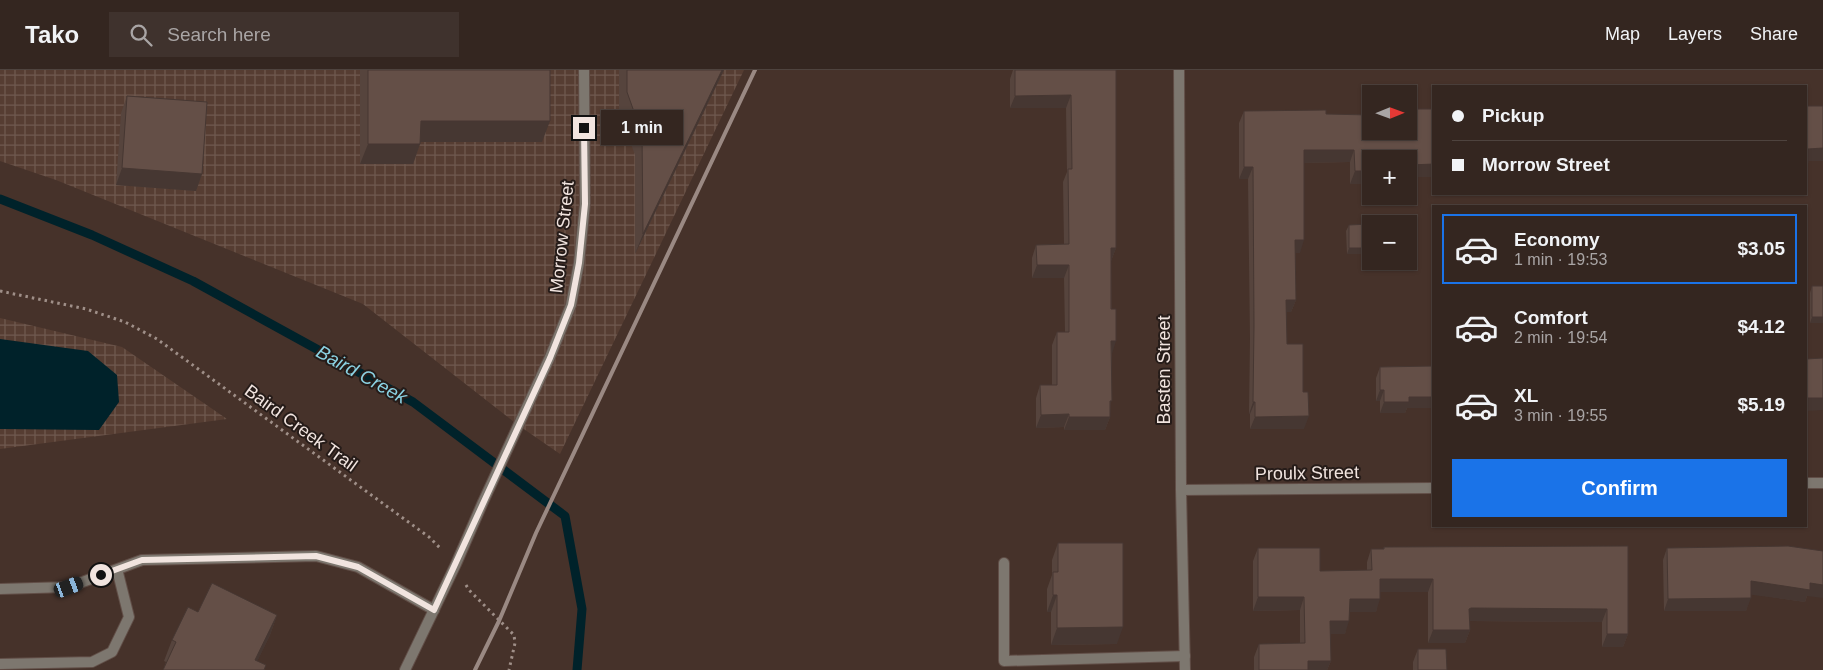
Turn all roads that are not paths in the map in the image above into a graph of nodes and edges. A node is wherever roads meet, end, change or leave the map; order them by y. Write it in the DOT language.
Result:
graph roads {
  1 [pos="584,70"];
  2 [pos="1178,70"];
  3 [pos="1807,483"];
  4 [pos="1823,483"];
  5 [pos="1432,488"];
  6 [pos="1182,490"];
  7 [pos="1004,562"];
  8 [pos="117,569"];
  9 [pos="0,589"];
  10 [pos="434,610"];
  11 [pos="1185,656"];
  12 [pos="0,664"];
  13 [pos="1004,665"];
  14 [pos="405,670"];
  15 [pos="1185,670"];
  1 -- 10 [label="street, Morrow Street"];
  2 -- 6 [label="street, Basten Street"];
  3 -- 4 [label="street"];
  5 -- 6 [label="street, Proulx Street"];
  6 -- 11 [label="street, Basten Street"];
  7 -- 13 [label="street"];
  8 -- 9 [label="street"];
  8 -- 10 [label="street"];
  8 -- 12 [label="street"];
  10 -- 14 [label="street"];
  11 -- 13 [label="street"];
  11 -- 15 [label="street, Basten Street"];
}
